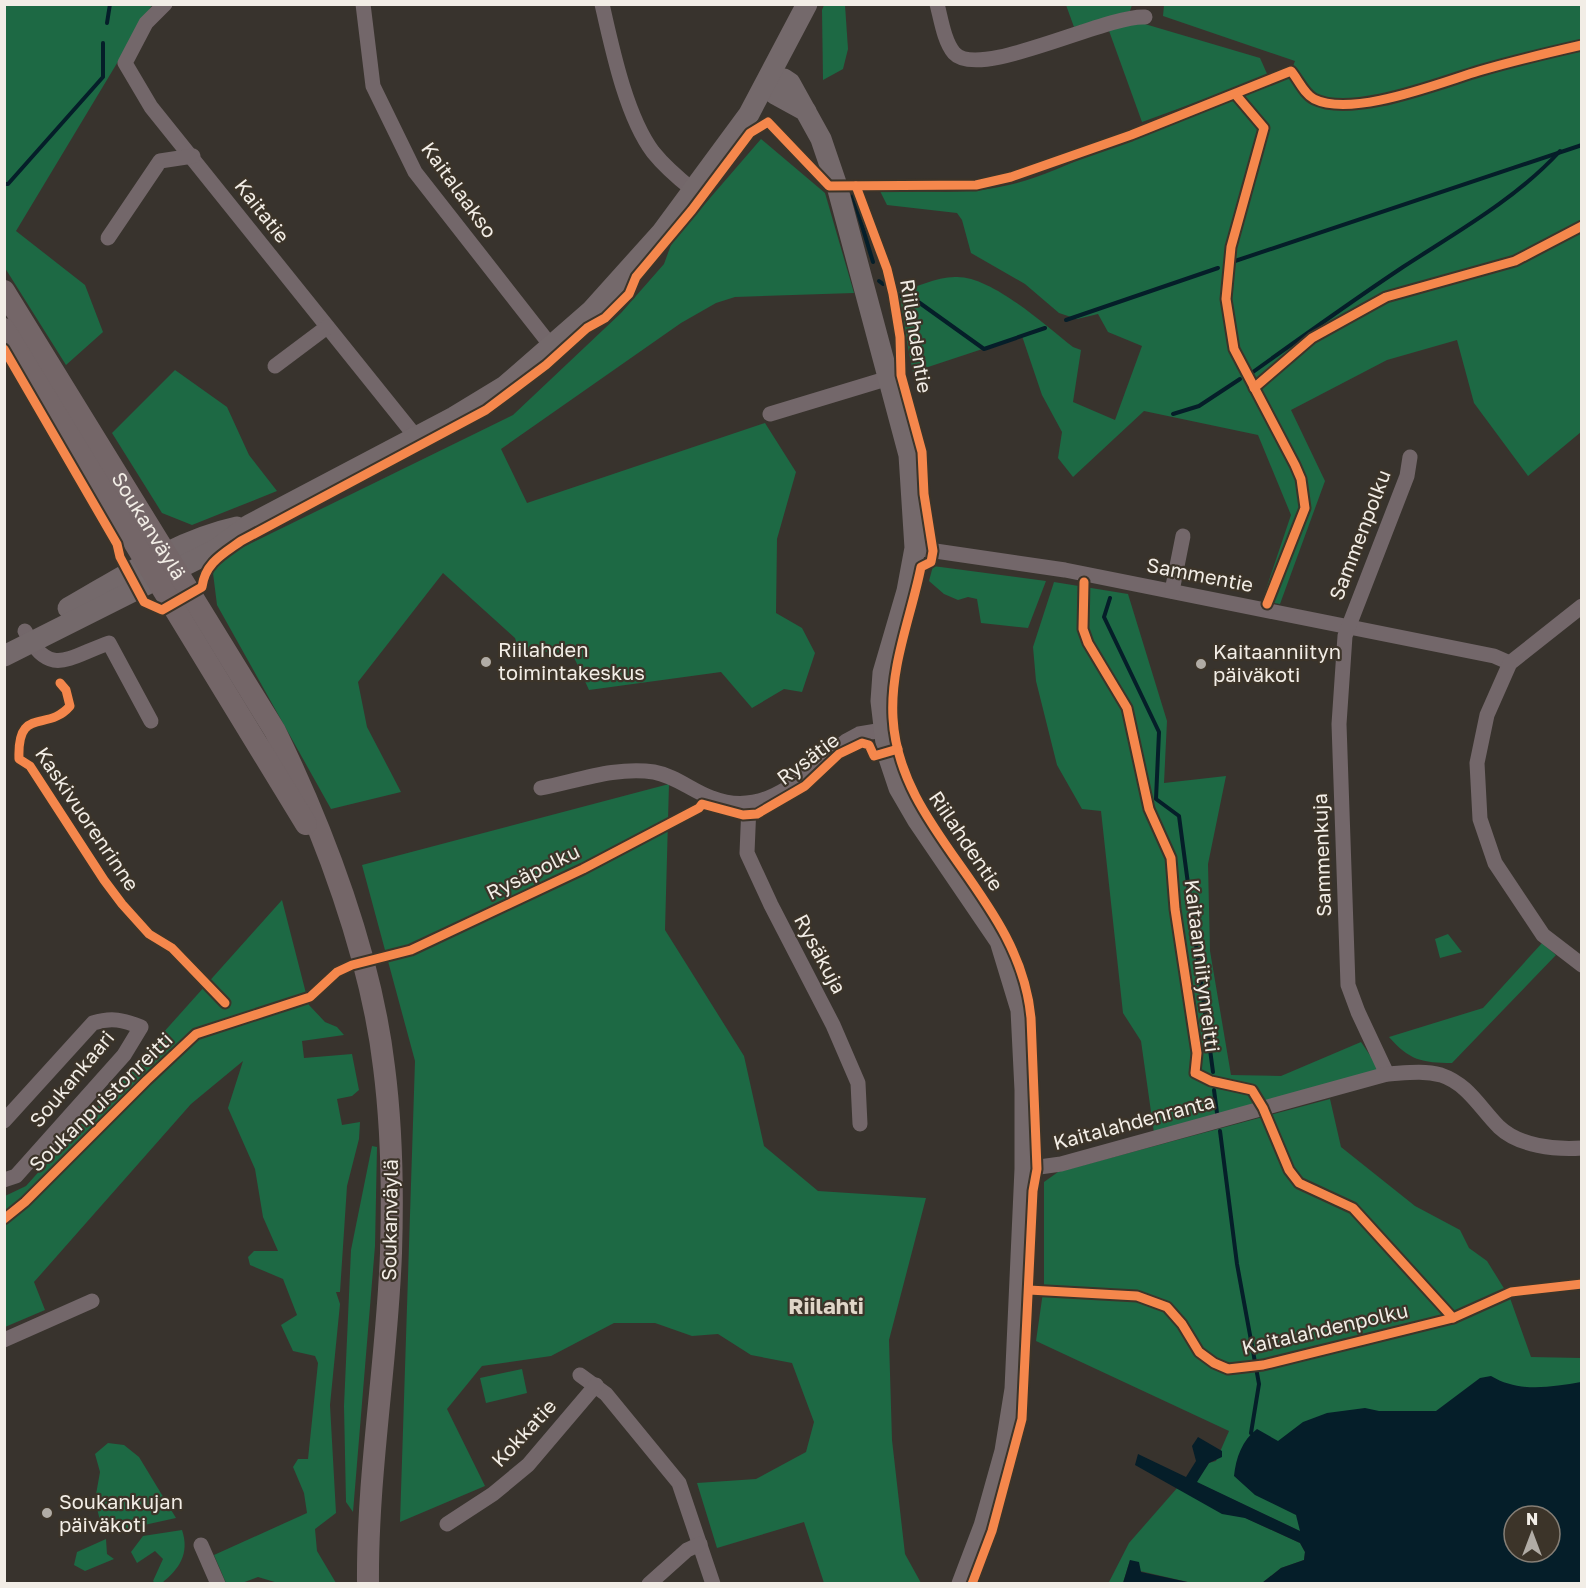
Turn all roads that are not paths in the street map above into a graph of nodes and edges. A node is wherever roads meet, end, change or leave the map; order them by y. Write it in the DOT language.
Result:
graph roads {
  1 [pos="165,4"];
  2 [pos="363,4"];
  3 [pos="602,4"];
  4 [pos="807,4"];
  5 [pos="937,4"];
  6 [pos="1146,17"];
  7 [pos="770,78"];
  8 [pos="193,156"];
  9 [pos="693,190"];
  10 [pos="108,238"];
  11 [pos="4,291"];
  12 [pos="327,327"];
  13 [pos="4,329"];
  14 [pos="552,347"];
  15 [pos="275,366"];
  16 [pos="889,378"];
  17 [pos="770,414"];
  18 [pos="416,437"];
  19 [pos="1410,456"];
  20 [pos="1183,536"];
  21 [pos="915,548"];
  22 [pos="162,566"];
  23 [pos="1172,591"];
  24 [pos="1581,606"];
  25 [pos="1347,627"];
  26 [pos="28,637"];
  27 [pos="4,643"];
  28 [pos="4,656"];
  29 [pos="1510,663"];
  30 [pos="152,721"];
  31 [pos="883,730"];
  32 [pos="541,788"];
  33 [pos="749,805"];
  34 [pos="1581,965"];
  35 [pos="1387,1074"];
  36 [pos="4,1121"];
  37 [pos="860,1124"];
  38 [pos="1581,1148"];
  39 [pos="1025,1169"];
  40 [pos="4,1180"];
  41 [pos="92,1301"];
  42 [pos="4,1340"];
  43 [pos="580,1375"];
  44 [pos="596,1385"];
  45 [pos="447,1524"];
  46 [pos="700,1544"];
  47 [pos="201,1545"];
  48 [pos="218,1584"];
  49 [pos="368,1584"];
  50 [pos="649,1584"];
  51 [pos="713,1584"];
  52 [pos="962,1584"];
  1 -- 8 [label="street, Kaitatie"];
  2 -- 14 [label="street, Kaitalaakso"];
  3 -- 9 [label="street"];
  4 -- 7 [label="street"];
  5 -- 6 [label="street"];
  7 -- 9 [label="street"];
  7 -- 16 [label="street, Riilahdentie"];
  8 -- 10 [label="street"];
  8 -- 12 [label="street, Kaitatie"];
  9 -- 14 [label="street"];
  11 -- 22 [label="main road, Soukanväylä"];
  12 -- 15 [label="street"];
  12 -- 18 [label="street, Kaitatie"];
  13 -- 22 [label="main road, Soukanväylä"];
  14 -- 18 [label="street"];
  16 -- 17 [label="street"];
  16 -- 21 [label="street, Riilahdentie"];
  18 -- 22 [label="street"];
  19 -- 25 [label="street, Sammenpolku"];
  20 -- 23 [label="street"];
  21 -- 23 [label="street, Sammentie"];
  21 -- 31 [label="street, Riilahdentie"];
  22 -- 26 [label="street"];
  22 -- 49 [label="main road, Soukanväylä"];
  23 -- 25 [label="street, Sammentie"];
  24 -- 29 [label="street"];
  25 -- 29 [label="street, Sammentie"];
  25 -- 35 [label="street, Sammenkuja"];
  26 -- 27 [label="street"];
  26 -- 28 [label="street"];
  26 -- 30 [label="street"];
  29 -- 34 [label="street"];
  31 -- 33 [label="street, Rysätie"];
  31 -- 39 [label="street, Riilahdentie"];
  32 -- 33 [label="street, Rysätie"];
  33 -- 37 [label="street, Rysäkuja"];
  35 -- 38 [label="street, Kaitalahdenranta"];
  35 -- 39 [label="street, Kaitalahdenranta"];
  36 -- 40 [label="street, Soukankaari"];
  39 -- 52 [label="street, Riilahdentie"];
  41 -- 42 [label="street"];
  43 -- 44 [label="street"];
  44 -- 45 [label="street, Kokkatie"];
  44 -- 46 [label="street"];
  46 -- 50 [label="street"];
  46 -- 51 [label="street"];
  47 -- 48 [label="street"];
}
